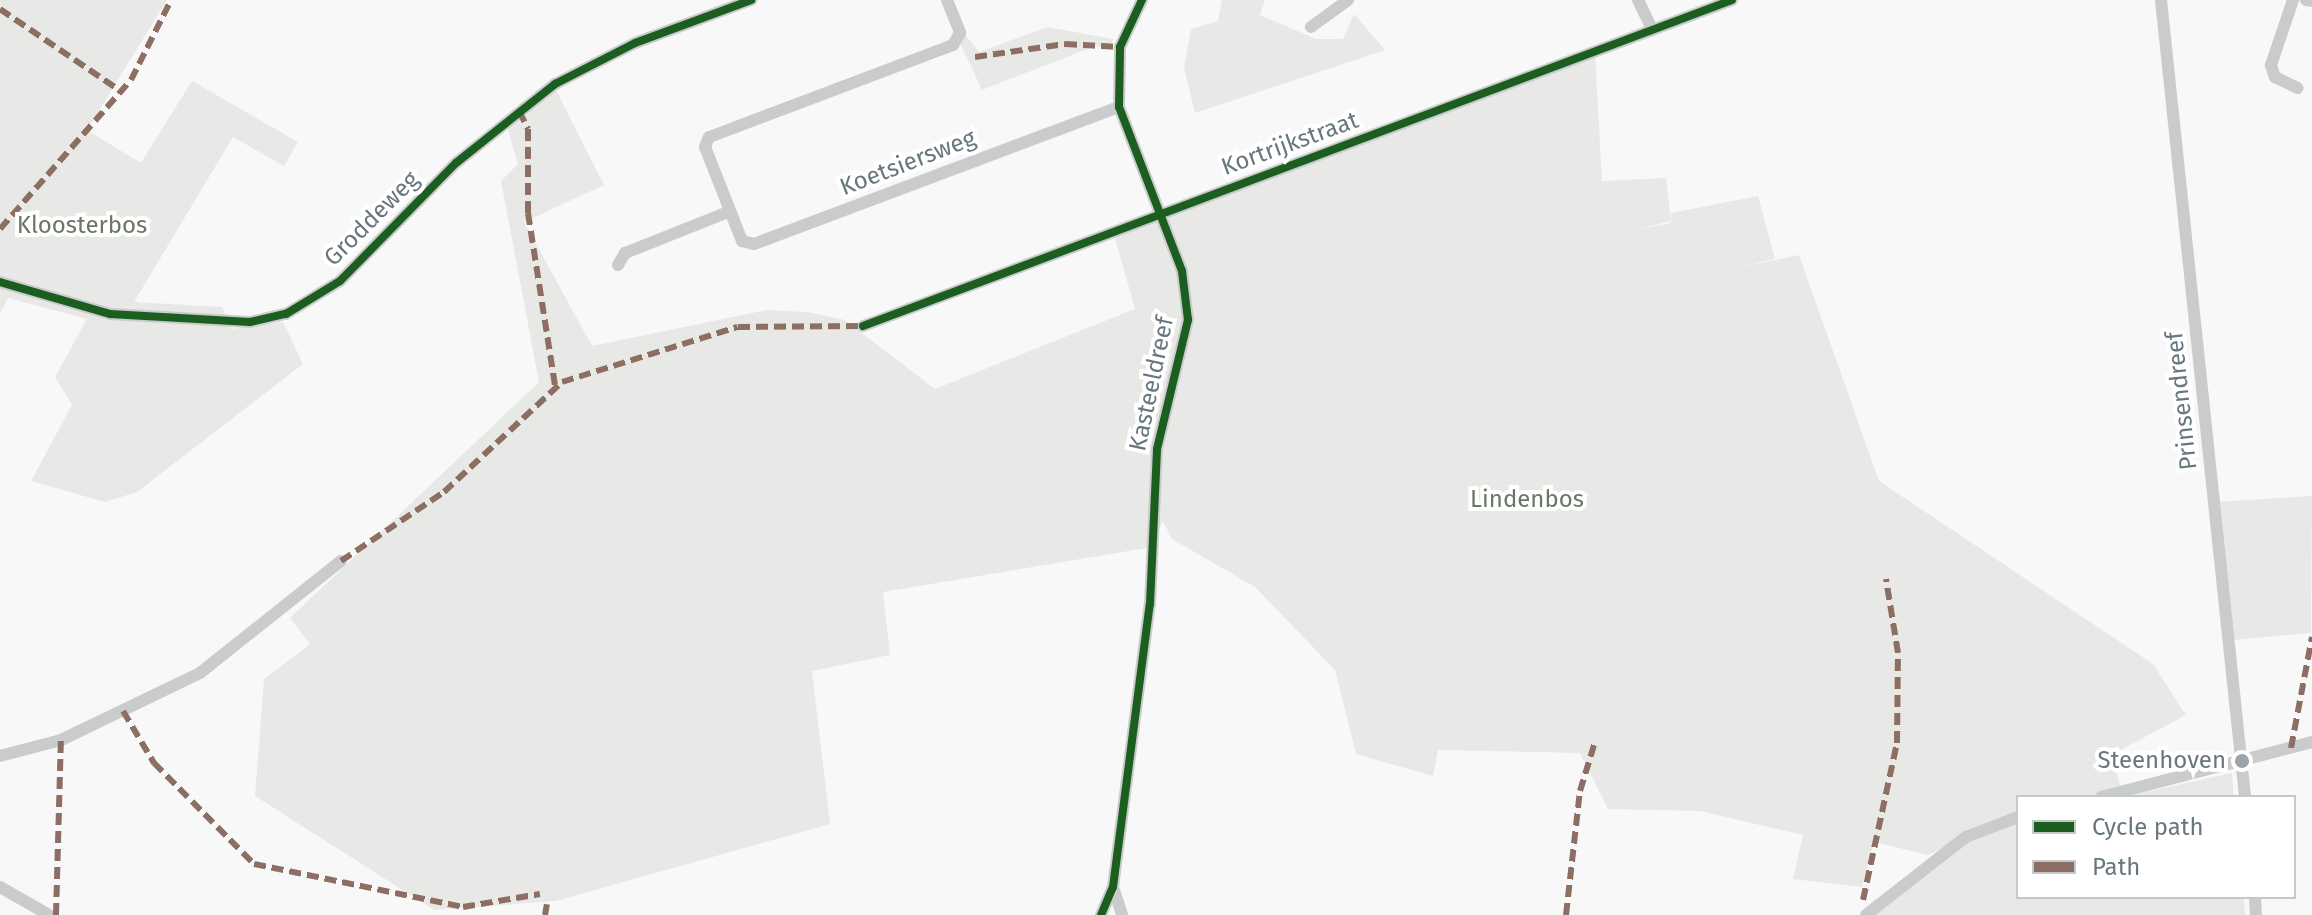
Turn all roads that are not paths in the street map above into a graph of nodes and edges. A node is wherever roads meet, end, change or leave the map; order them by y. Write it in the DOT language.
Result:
graph roads {
  1 [pos="751,0"];
  2 [pos="947,0"];
  3 [pos="1142,0"];
  4 [pos="1348,0"];
  5 [pos="1638,0"];
  6 [pos="1732,0"];
  7 [pos="2161,0"];
  8 [pos="2293,0"];
  9 [pos="1311,27"];
  10 [pos="1652,29"];
  11 [pos="2298,88"];
  12 [pos="1119,107"];
  13 [pos="728,212"];
  14 [pos="1160,213"];
  15 [pos="618,265"];
  16 [pos="0,282"];
  17 [pos="863,326"];
  18 [pos="341,561"];
  19 [pos="2312,742"];
  20 [pos="0,756"];
  21 [pos="2242,761"];
  22 [pos="2109,795"];
  23 [pos="2245,795"];
  24 [pos="2016,818"];
  25 [pos="0,887"];
  26 [pos="1113,887"];
  27 [pos="1103,912"];
  28 [pos="1122,913"];
  29 [pos="49,915"];
  30 [pos="1866,915"];
  1 -- 16 [label="street, Groddeweg"];
  2 -- 13 [label="street, Koetsiersweg"];
  3 -- 12 [label="street, Kasteeldreef"];
  4 -- 9 [label="street"];
  5 -- 10 [label="street"];
  6 -- 10 [label="street, Kortrijkstraat"];
  7 -- 21 [label="street, Prinsendreef"];
  8 -- 11 [label="street"];
  10 -- 14 [label="street, Kortrijkstraat"];
  12 -- 13 [label="street, Koetsiersweg"];
  12 -- 14 [label="street, Kasteeldreef"];
  13 -- 15 [label="street"];
  14 -- 17 [label="street, Kortrijkstraat"];
  14 -- 26 [label="street, Kasteeldreef"];
  18 -- 20 [label="street"];
  19 -- 21 [label="street"];
  21 -- 22 [label="street"];
  21 -- 23 [label="street, Prinsendreef"];
  24 -- 30 [label="street"];
  25 -- 29 [label="street"];
  26 -- 27 [label="street, Kasteeldreef"];
  26 -- 28 [label="street, Kasteeldreef"];
  27 -- 28 [label="street"];
}
